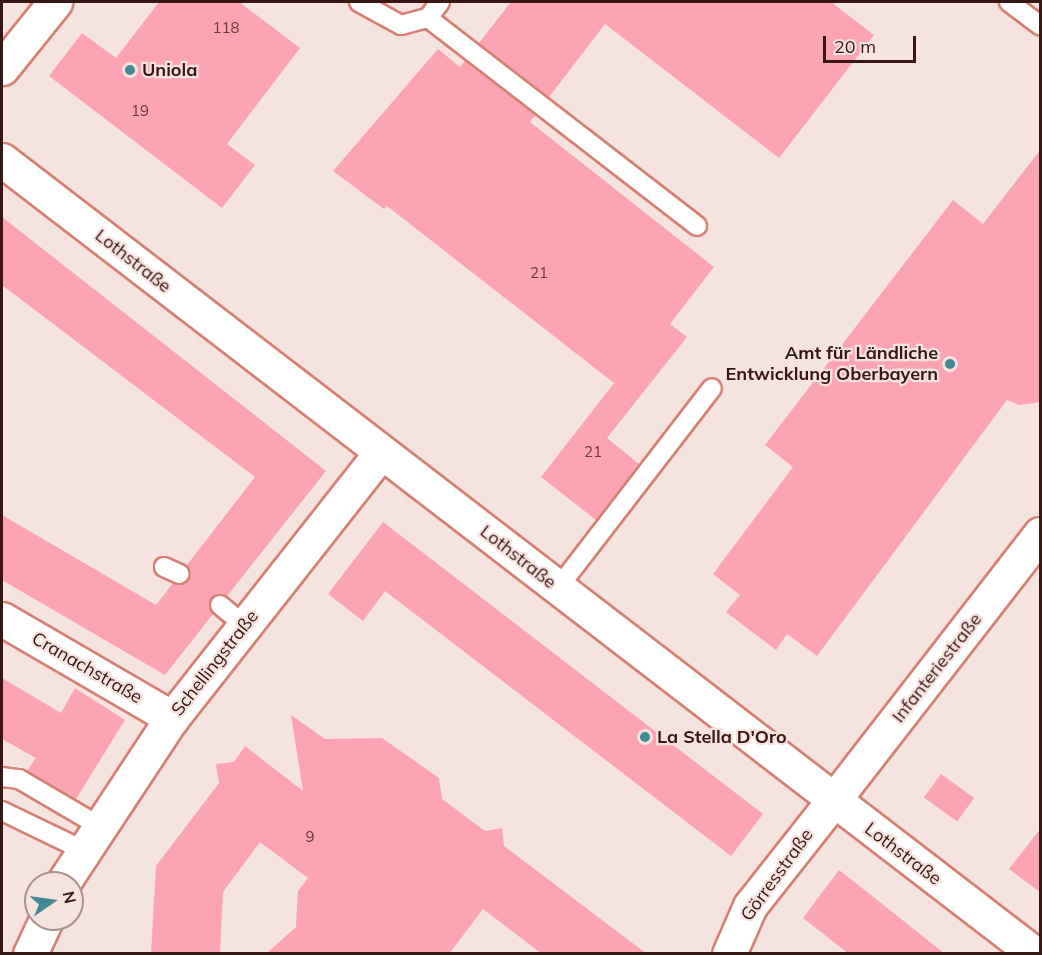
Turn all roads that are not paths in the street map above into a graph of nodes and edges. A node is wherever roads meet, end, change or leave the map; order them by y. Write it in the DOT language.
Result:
graph roads {
  1 [pos="55,2"];
  2 [pos="358,2"];
  3 [pos="440,2"];
  4 [pos="1009,2"];
  5 [pos="428,18"];
  6 [pos="1041,25"];
  7 [pos="2,68"];
  8 [pos="2,160"];
  9 [pos="697,226"];
  10 [pos="712,388"];
  11 [pos="381,452"];
  12 [pos="1041,534"];
  13 [pos="558,588"];
  14 [pos="2,619"];
  15 [pos="172,718"];
  16 [pos="2,777"];
  17 [pos="833,801"];
  18 [pos="2,811"];
  19 [pos="91,838"];
  20 [pos="70,871"];
  21 [pos="41,931"];
  22 [pos="30,954"];
  23 [pos="729,954"];
  24 [pos="1035,954"];
  1 -- 7 [label="street"];
  2 -- 5 [label="lane"];
  3 -- 5 [label="lane"];
  4 -- 6 [label="lane"];
  5 -- 9 [label="lane"];
  8 -- 11 [label="street, Lothstraße"];
  10 -- 13 [label="lane"];
  11 -- 13 [label="street, Lothstraße"];
  11 -- 15 [label="street, Schellingstraße"];
  12 -- 17 [label="street, Infanteriestraße"];
  13 -- 17 [label="street, Lothstraße"];
  14 -- 15 [label="street, Cranachstraße"];
  15 -- 19 [label="street, Schellingstraße"];
  16 -- 19 [label="lane"];
  17 -- 23 [label="street, Görresstraße"];
  17 -- 24 [label="street, Lothstraße"];
  18 -- 19 [label="lane"];
  19 -- 20 [label="street, Schellingstraße"];
  21 -- 22 [label="street"];
}
